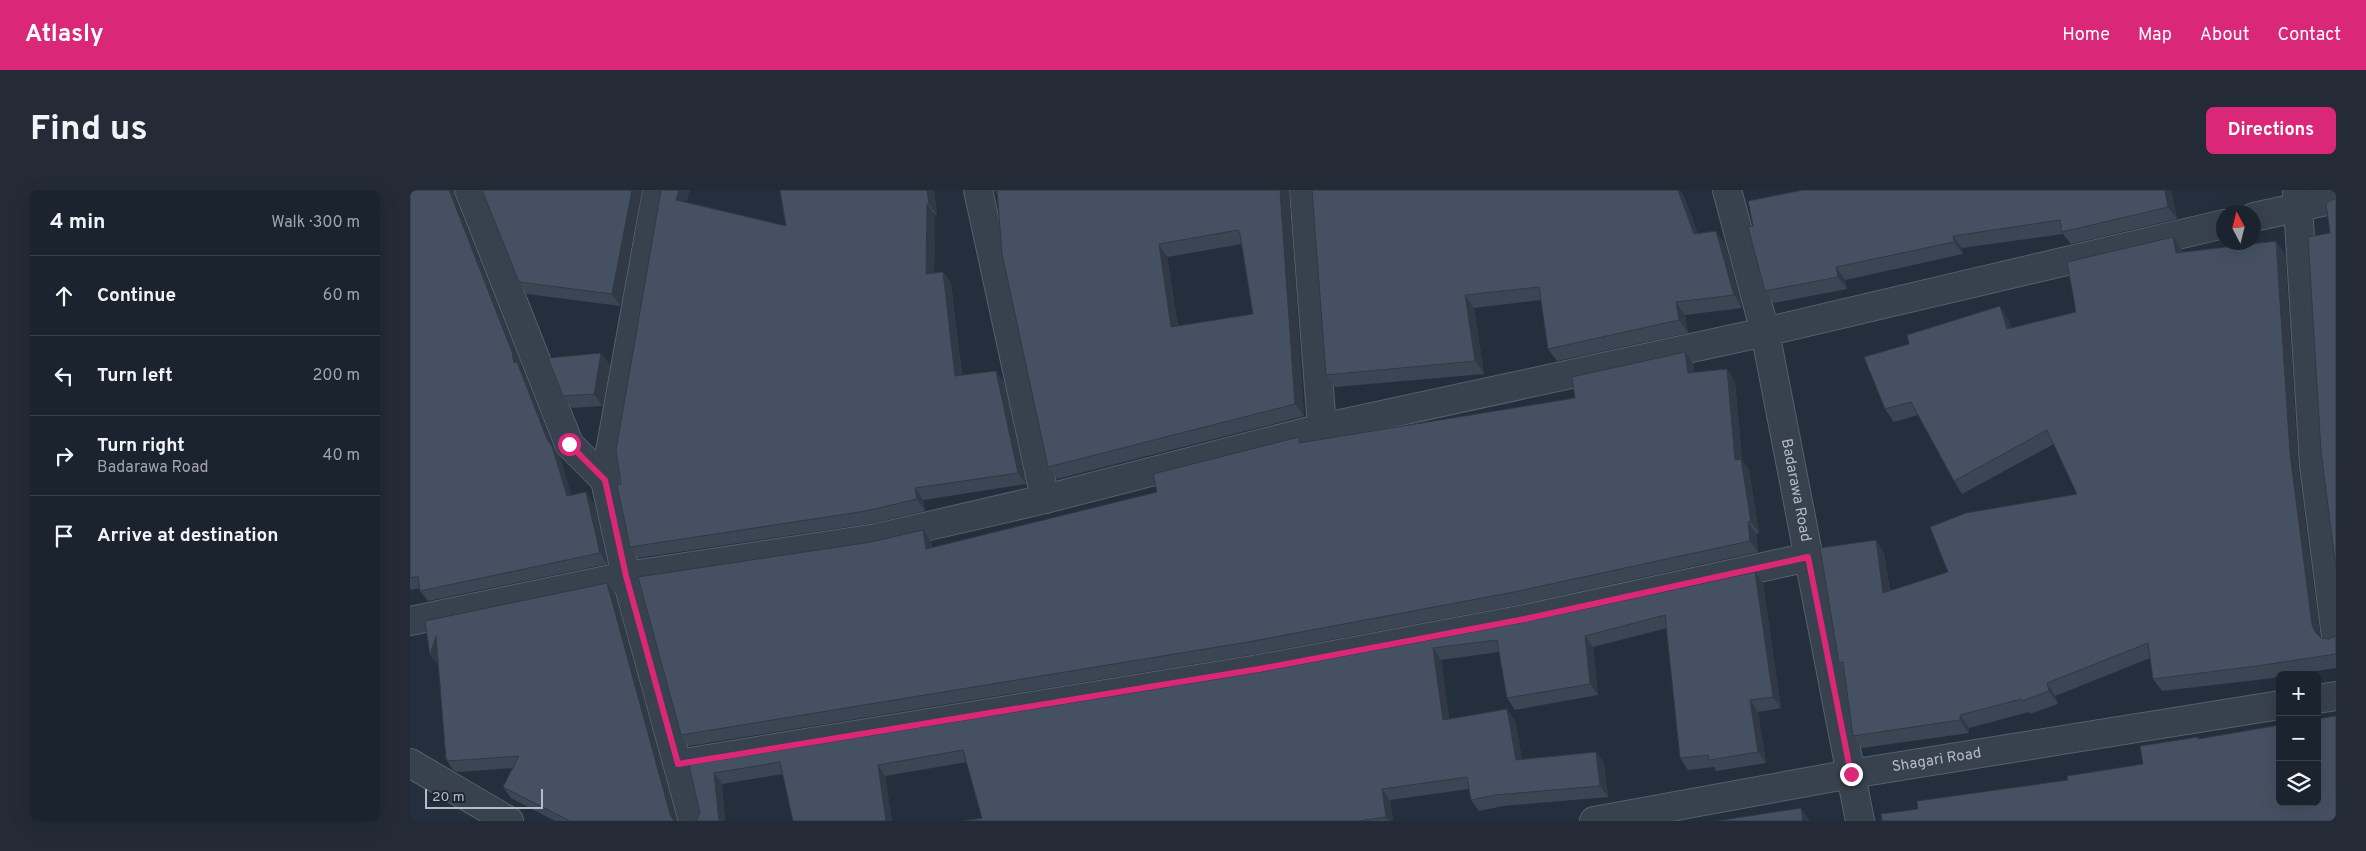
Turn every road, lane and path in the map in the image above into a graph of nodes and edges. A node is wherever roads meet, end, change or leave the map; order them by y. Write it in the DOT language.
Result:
graph roads {
  1 [pos="469,190"];
  2 [pos="656,190"];
  3 [pos="978,190"];
  4 [pos="1304,190"];
  5 [pos="1727,190"];
  6 [pos="2298,198"];
  7 [pos="2336,199"];
  8 [pos="2261,214"];
  9 [pos="2216,226"];
  10 [pos="1765,332"];
  11 [pos="1322,428"];
  12 [pos="605,480"];
  13 [pos="1045,499"];
  14 [pos="1808,557"];
  15 [pos="626,576"];
  16 [pos="410,621"];
  17 [pos="2336,636"];
  18 [pos="2336,696"];
  19 [pos="2321,698"];
  20 [pos="2276,706"];
  21 [pos="410,763"];
  22 [pos="678,764"];
  23 [pos="1851,774"];
  24 [pos="497,817"];
  25 [pos="693,821"];
  26 [pos="1594,821"];
  27 [pos="1860,821"];
  1 -- 12 [label="street"];
  2 -- 12 [label="street"];
  3 -- 13 [label="street"];
  4 -- 11 [label="street"];
  5 -- 10 [label="street, Badarawa Road"];
  6 -- 7 [label="street"];
  6 -- 8 [label="street"];
  6 -- 17 [label="street"];
  9 -- 10 [label="street"];
  10 -- 11 [label="street"];
  10 -- 14 [label="street, Badarawa Road"];
  11 -- 13 [label="street"];
  12 -- 15 [label="street"];
  13 -- 15 [label="street"];
  14 -- 22 [label="street"];
  14 -- 23 [label="street, Badarawa Road"];
  15 -- 16 [label="street"];
  15 -- 22 [label="street"];
  18 -- 19 [label="street"];
  20 -- 23 [label="street, Shagari Road"];
  21 -- 24 [label="street"];
  22 -- 25 [label="street"];
  23 -- 26 [label="street, Shagari Road"];
  23 -- 27 [label="street, Badarawa Road"];
}
